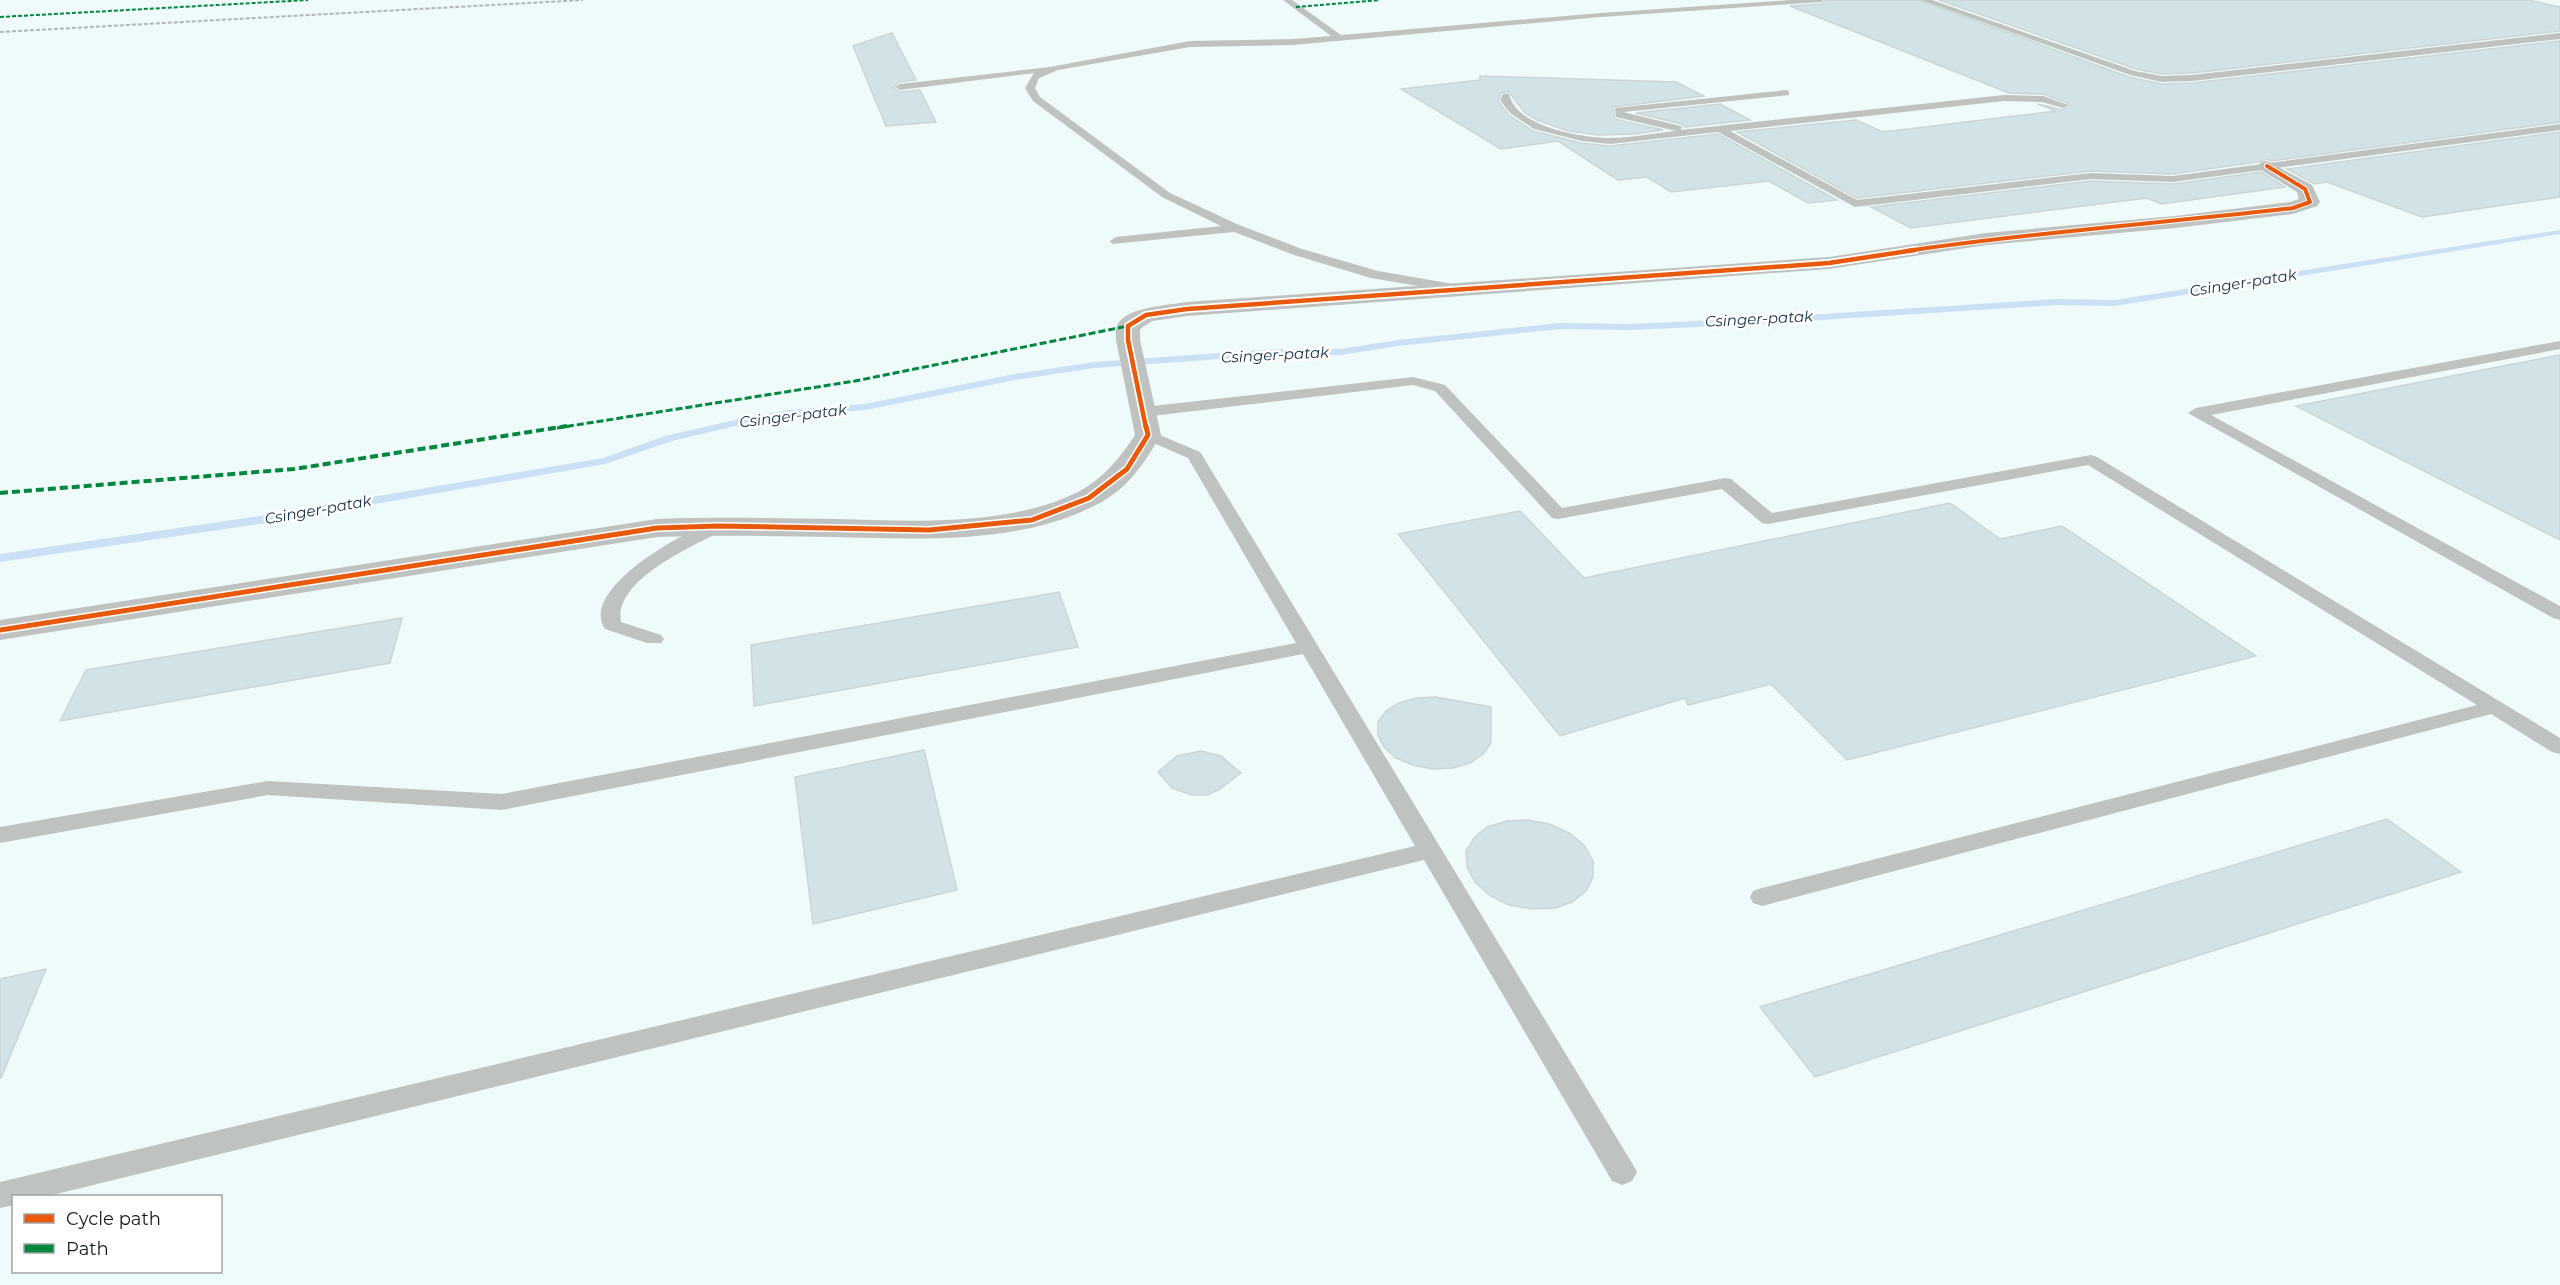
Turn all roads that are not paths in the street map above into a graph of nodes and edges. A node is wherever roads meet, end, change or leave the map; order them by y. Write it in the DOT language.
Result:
graph roads {
  1 [pos="1287,0"];
  2 [pos="1820,0"];
  3 [pos="1925,0"];
  4 [pos="2560,36"];
  5 [pos="1339,38"];
  6 [pos="1056,68"];
  7 [pos="900,87"];
  8 [pos="1786,93"];
  9 [pos="1506,96"];
  10 [pos="2063,105"];
  11 [pos="2560,127"];
  12 [pos="1719,129"];
  13 [pos="1694,132"];
  14 [pos="2267,166"];
  15 [pos="1235,228"];
  16 [pos="1116,242"];
  17 [pos="1465,289"];
  18 [pos="2560,345"];
  19 [pos="1145,424"];
  20 [pos="718,526"];
  21 [pos="2560,614"];
  22 [pos="0,630"];
  23 [pos="654,639"];
  24 [pos="1308,647"];
  25 [pos="2494,707"];
  26 [pos="2560,747"];
  27 [pos="0,835"];
  28 [pos="1428,851"];
  29 [pos="1762,897"];
  30 [pos="1622,1172"];
  31 [pos="0,1195"];
  1 -- 5 [label="lane"];
  2 -- 5 [label="lane"];
  3 -- 4 [label="lane"];
  5 -- 6 [label="lane"];
  6 -- 7 [label="lane"];
  6 -- 15 [label="lane"];
  8 -- 13 [label="lane"];
  9 -- 13 [label="lane"];
  10 -- 12 [label="lane"];
  11 -- 14 [label="lane"];
  12 -- 13 [label="lane"];
  12 -- 14 [label="lane"];
  14 -- 17 [label="street"];
  15 -- 16 [label="lane"];
  15 -- 17 [label="lane"];
  17 -- 19 [label="street"];
  18 -- 21 [label="lane"];
  19 -- 20 [label="street"];
  19 -- 24 [label="lane"];
  19 -- 25 [label="lane"];
  20 -- 22 [label="street"];
  20 -- 23 [label="lane"];
  24 -- 27 [label="lane"];
  24 -- 28 [label="lane"];
  25 -- 26 [label="lane"];
  25 -- 29 [label="lane"];
  28 -- 30 [label="lane"];
  28 -- 31 [label="lane"];
}
